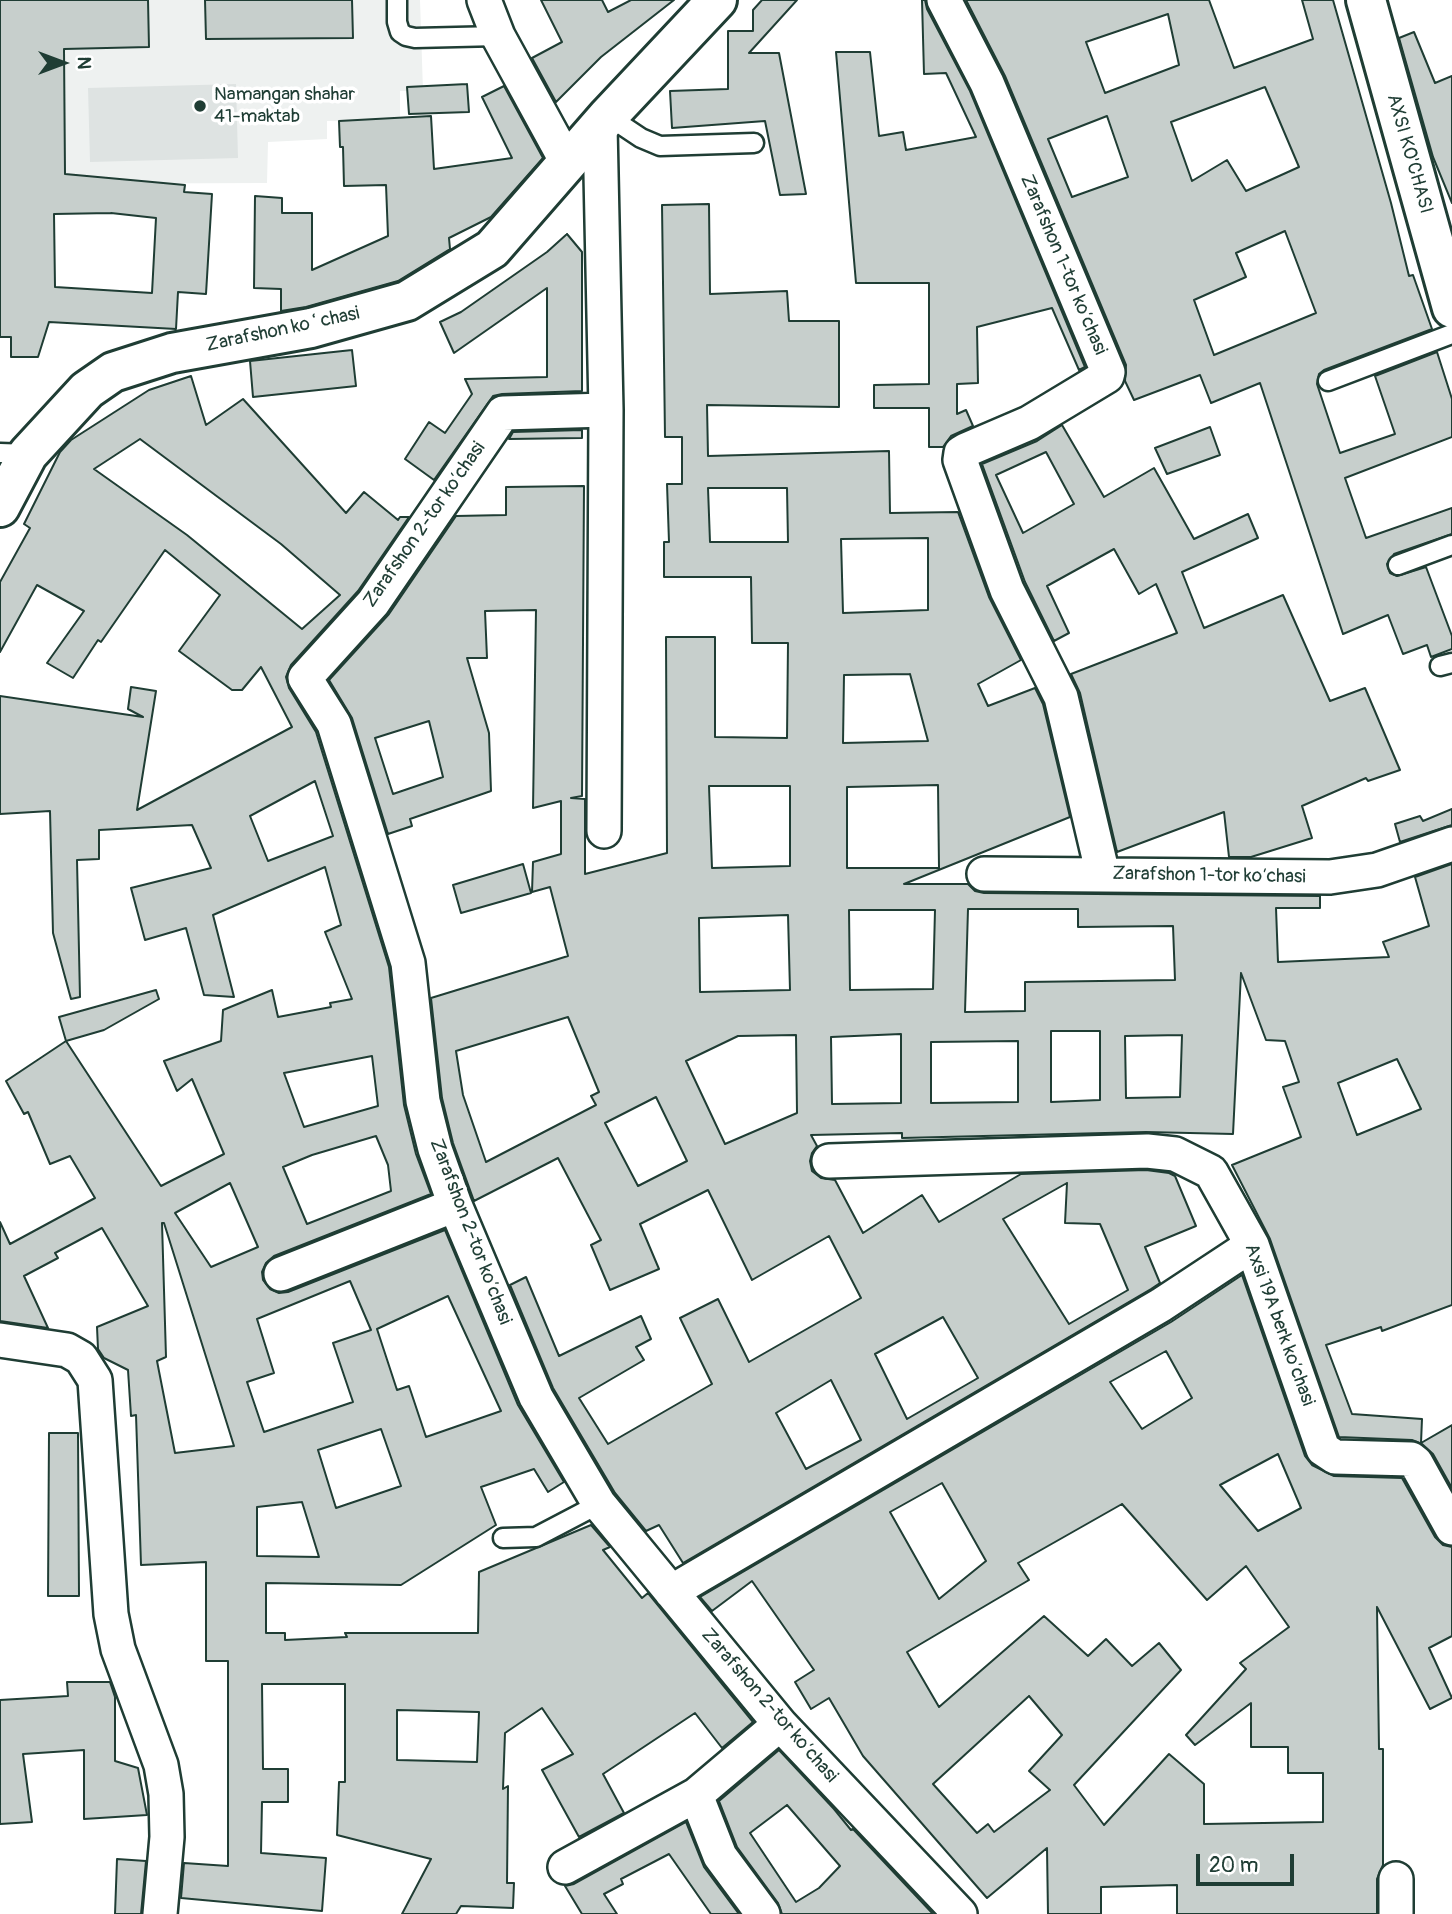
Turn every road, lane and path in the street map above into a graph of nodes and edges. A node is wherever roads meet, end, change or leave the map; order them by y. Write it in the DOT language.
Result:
graph roads {
  1 [pos="397,0"];
  2 [pos="484,0"];
  3 [pos="717,0"];
  4 [pos="944,0"];
  5 [pos="1366,0"];
  6 [pos="498,36"];
  7 [pos="604,121"];
  8 [pos="754,144"];
  9 [pos="568,164"];
  10 [pos="1452,309"];
  11 [pos="1452,334"];
  12 [pos="1328,381"];
  13 [pos="606,410"];
  14 [pos="14,453"];
  15 [pos="0,507"];
  16 [pos="1452,545"];
  17 [pos="1398,565"];
  18 [pos="604,831"];
  19 [pos="1452,844"];
  20 [pos="984,874"];
  21 [pos="1103,875"];
  22 [pos="829,1161"];
  23 [pos="455,1205"];
  24 [pos="1252,1245"];
  25 [pos="281,1274"];
  26 [pos="0,1340"];
  27 [pos="599,1504"];
  28 [pos="1452,1528"];
  29 [pos="503,1538"];
  30 [pos="671,1592"];
  31 [pos="780,1724"];
  32 [pos="696,1795"];
  33 [pos="565,1867"];
  34 [pos="1396,1878"];
  35 [pos="160,1914"];
  36 [pos="763,1914"];
  37 [pos="960,1914"];
  38 [pos="1396,1914"];
  1 -- 6 [label="lane"];
  2 -- 6 [label="street"];
  3 -- 7 [label="street, Zarafshon koʻchasi"];
  4 -- 21 [label="street, Zarafshon 1-tor koʼchasi"];
  5 -- 10 [label="street, AXSI KO'CHASI"];
  6 -- 9 [label="street"];
  7 -- 8 [label="lane"];
  7 -- 9 [label="street, Zarafshon koʻchasi"];
  7 -- 13 [label="street"];
  9 -- 14 [label="street, Zarafshon koʻchasi"];
  11 -- 12 [label="lane"];
  13 -- 18 [label="street"];
  13 -- 23 [label="street, Zarafshon 2-tor koʼchasi"];
  14 -- 15 [label="street, Zarafshon koʻchasi"];
  16 -- 17 [label="lane"];
  19 -- 21 [label="street, Zarafshon 1-tor koʼchasi"];
  20 -- 21 [label="street"];
  22 -- 24 [label="street, Аxsi 19А berk koʼchasi"];
  23 -- 25 [label="street"];
  23 -- 27 [label="street, Zarafshon 2-tor koʼchasi"];
  24 -- 28 [label="street, Аxsi 19А berk koʼchasi"];
  24 -- 30 [label="street"];
  26 -- 35 [label="street"];
  27 -- 29 [label="lane"];
  27 -- 30 [label="street, Zarafshon 2-tor koʼchasi"];
  30 -- 31 [label="street, Zarafshon 2-tor koʼchasi"];
  31 -- 32 [label="street"];
  31 -- 37 [label="street, Zarafshon 2-tor koʼchasi"];
  32 -- 33 [label="street"];
  32 -- 36 [label="street"];
  34 -- 38 [label="street"];
}
